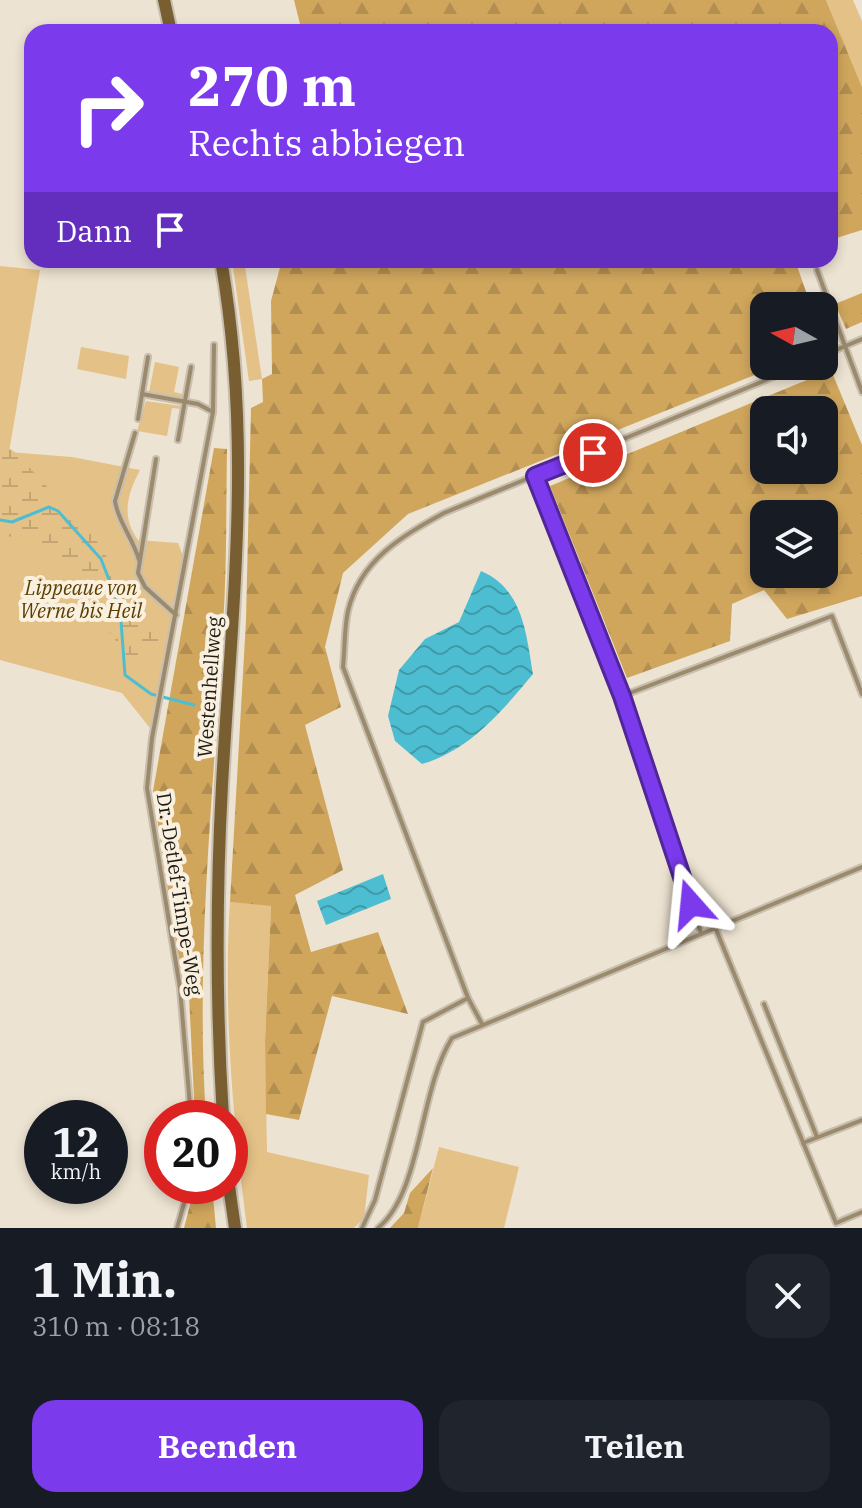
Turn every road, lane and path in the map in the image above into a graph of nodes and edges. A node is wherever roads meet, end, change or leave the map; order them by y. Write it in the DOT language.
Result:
graph roads {
  1 [pos="164,0"];
  2 [pos="169,24"];
  3 [pos="222,268"];
  4 [pos="817,270"];
  5 [pos="862,339"];
  6 [pos="214,345"];
  7 [pos="844,347"];
  8 [pos="838,349"];
  9 [pos="148,357"];
  10 [pos="191,367"];
  11 [pos="766,380"];
  12 [pos="862,392"];
  13 [pos="142,394"];
  14 [pos="185,402"];
  15 [pos="213,412"];
  16 [pos="138,419"];
  17 [pos="135,433"];
  18 [pos="178,440"];
  19 [pos="156,459"];
  20 [pos="535,476"];
  21 [pos="139,562"];
  22 [pos="176,615"];
  23 [pos="862,694"];
  24 [pos="622,696"];
  25 [pos="862,867"];
  26 [pos="715,927"];
  27 [pos="701,933"];
  28 [pos="468,998"];
  29 [pos="764,1004"];
  30 [pos="482,1024"];
  31 [pos="189,1100"];
  32 [pos="222,1100"];
  33 [pos="862,1120"];
  34 [pos="817,1137"];
  35 [pos="803,1143"];
  36 [pos="184,1204"];
  37 [pos="232,1204"];
  38 [pos="862,1212"];
  39 [pos="177,1228"];
  40 [pos="235,1228"];
  41 [pos="362,1228"];
  42 [pos="378,1228"];
  1 -- 2 [label="main road"];
  3 -- 32 [label="main road, Westenhellweg"];
  4 -- 7 [label="lane"];
  5 -- 7 [label="lane"];
  6 -- 15 [label="lane, Dr.-Detlef-Timpe-Weg"];
  7 -- 8 [label="lane"];
  7 -- 12 [label="lane"];
  9 -- 13 [label="lane"];
  10 -- 14 [label="lane"];
  11 -- 20 [label="lane"];
  13 -- 14 [label="lane"];
  13 -- 16 [label="lane"];
  14 -- 15 [label="lane"];
  14 -- 18 [label="lane"];
  15 -- 22 [label="lane, Dr.-Detlef-Timpe-Weg"];
  17 -- 21 [label="lane"];
  19 -- 21 [label="lane"];
  20 -- 24 [label="lane"];
  20 -- 28 [label="lane"];
  21 -- 22 [label="lane"];
  22 -- 31 [label="lane, Dr.-Detlef-Timpe-Weg"];
  23 -- 24 [label="lane"];
  24 -- 27 [label="lane"];
  25 -- 26 [label="lane"];
  26 -- 27 [label="lane"];
  26 -- 35 [label="lane"];
  27 -- 30 [label="lane"];
  28 -- 30 [label="lane"];
  28 -- 41 [label="lane"];
  29 -- 34 [label="lane"];
  30 -- 42 [label="lane"];
  33 -- 34 [label="lane"];
  34 -- 35 [label="lane"];
  35 -- 38 [label="lane"];
  36 -- 39 [label="lane"];
  37 -- 40 [label="main road"];
}
